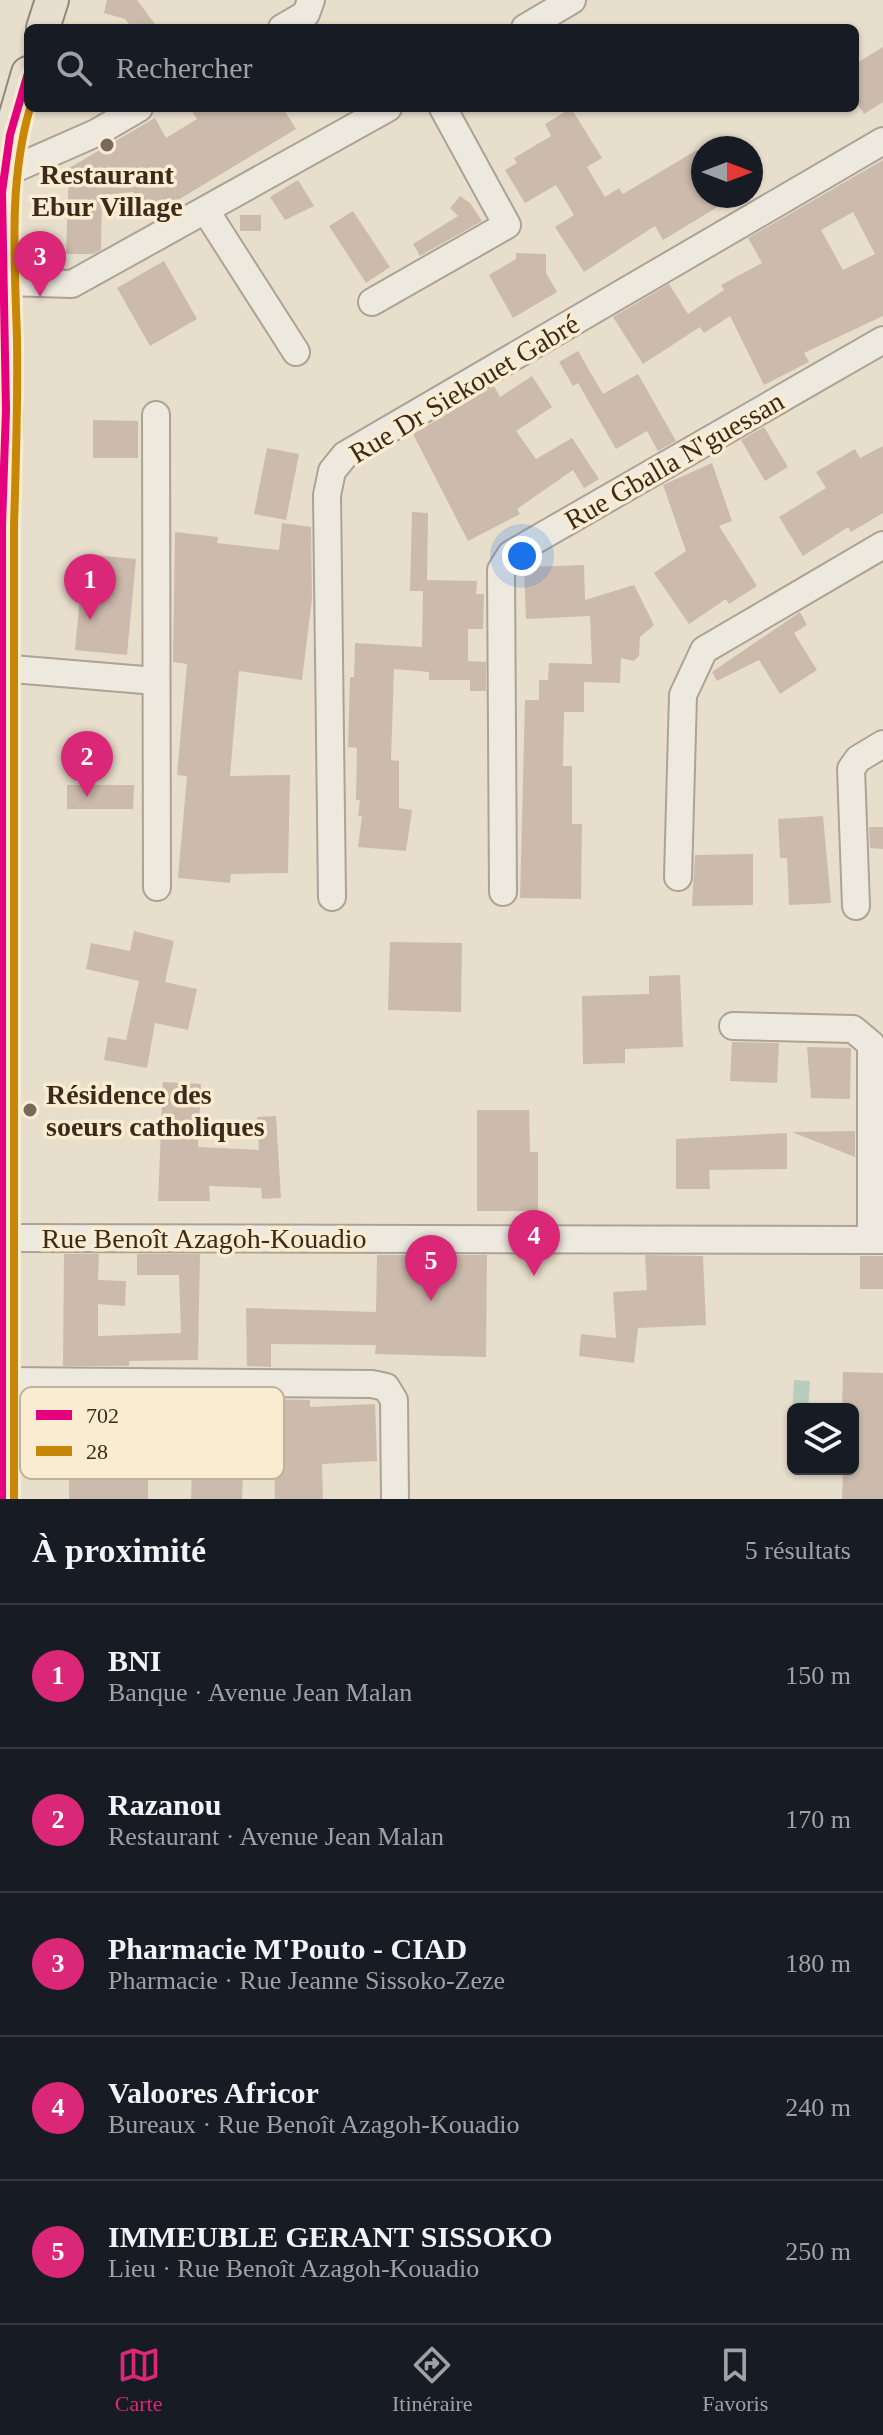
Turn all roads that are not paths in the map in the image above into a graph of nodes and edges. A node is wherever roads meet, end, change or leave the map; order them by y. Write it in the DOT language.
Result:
graph roads {
  1 [pos="52,0"];
  2 [pos="311,0"];
  3 [pos="572,0"];
  4 [pos="44,24"];
  5 [pos="289,24"];
  6 [pos="532,24"];
  7 [pos="24,82"];
  8 [pos="132,112"];
  9 [pos="381,112"];
  10 [pos="445,112"];
  11 [pos="5,127"];
  12 [pos="883,141"];
  13 [pos="5,173"];
  14 [pos="206,211"];
  15 [pos="6,282"];
  16 [pos="372,302"];
  17 [pos="883,340"];
  18 [pos="296,352"];
  19 [pos="156,415"];
  20 [pos="3,421"];
  21 [pos="1,525"];
  22 [pos="883,545"];
  23 [pos="1,668"];
  24 [pos="156,681"];
  25 [pos="883,744"];
  26 [pos="678,877"];
  27 [pos="157,887"];
  28 [pos="503,892"];
  29 [pos="332,897"];
  30 [pos="856,906"];
  31 [pos="733,1026"];
  32 [pos="2,1238"];
  33 [pos="877,1239"];
  34 [pos="2,1381"];
  35 [pos="2,1499"];
  36 [pos="395,1499"];
  1 -- 4 [label="main road"];
  2 -- 5 [label="street"];
  3 -- 6 [label="street"];
  7 -- 11 [label="main road"];
  8 -- 13 [label="street"];
  9 -- 14 [label="street"];
  10 -- 16 [label="street"];
  11 -- 13 [label="main road"];
  12 -- 29 [label="street, Rue Dr Siekouet Gabré"];
  13 -- 15 [label="main road"];
  14 -- 15 [label="street"];
  14 -- 18 [label="street"];
  15 -- 20 [label="main road"];
  17 -- 28 [label="street, Rue Gballa N'guessan"];
  19 -- 24 [label="street"];
  20 -- 21 [label="main road"];
  21 -- 23 [label="main road"];
  22 -- 26 [label="street"];
  23 -- 24 [label="street"];
  23 -- 32 [label="main road"];
  24 -- 27 [label="street"];
  25 -- 30 [label="street"];
  31 -- 33 [label="street"];
  32 -- 33 [label="street, Rue Benoît Azagoh-Kouadio"];
  32 -- 34 [label="main road"];
  34 -- 35 [label="main road"];
  34 -- 36 [label="street"];
}
